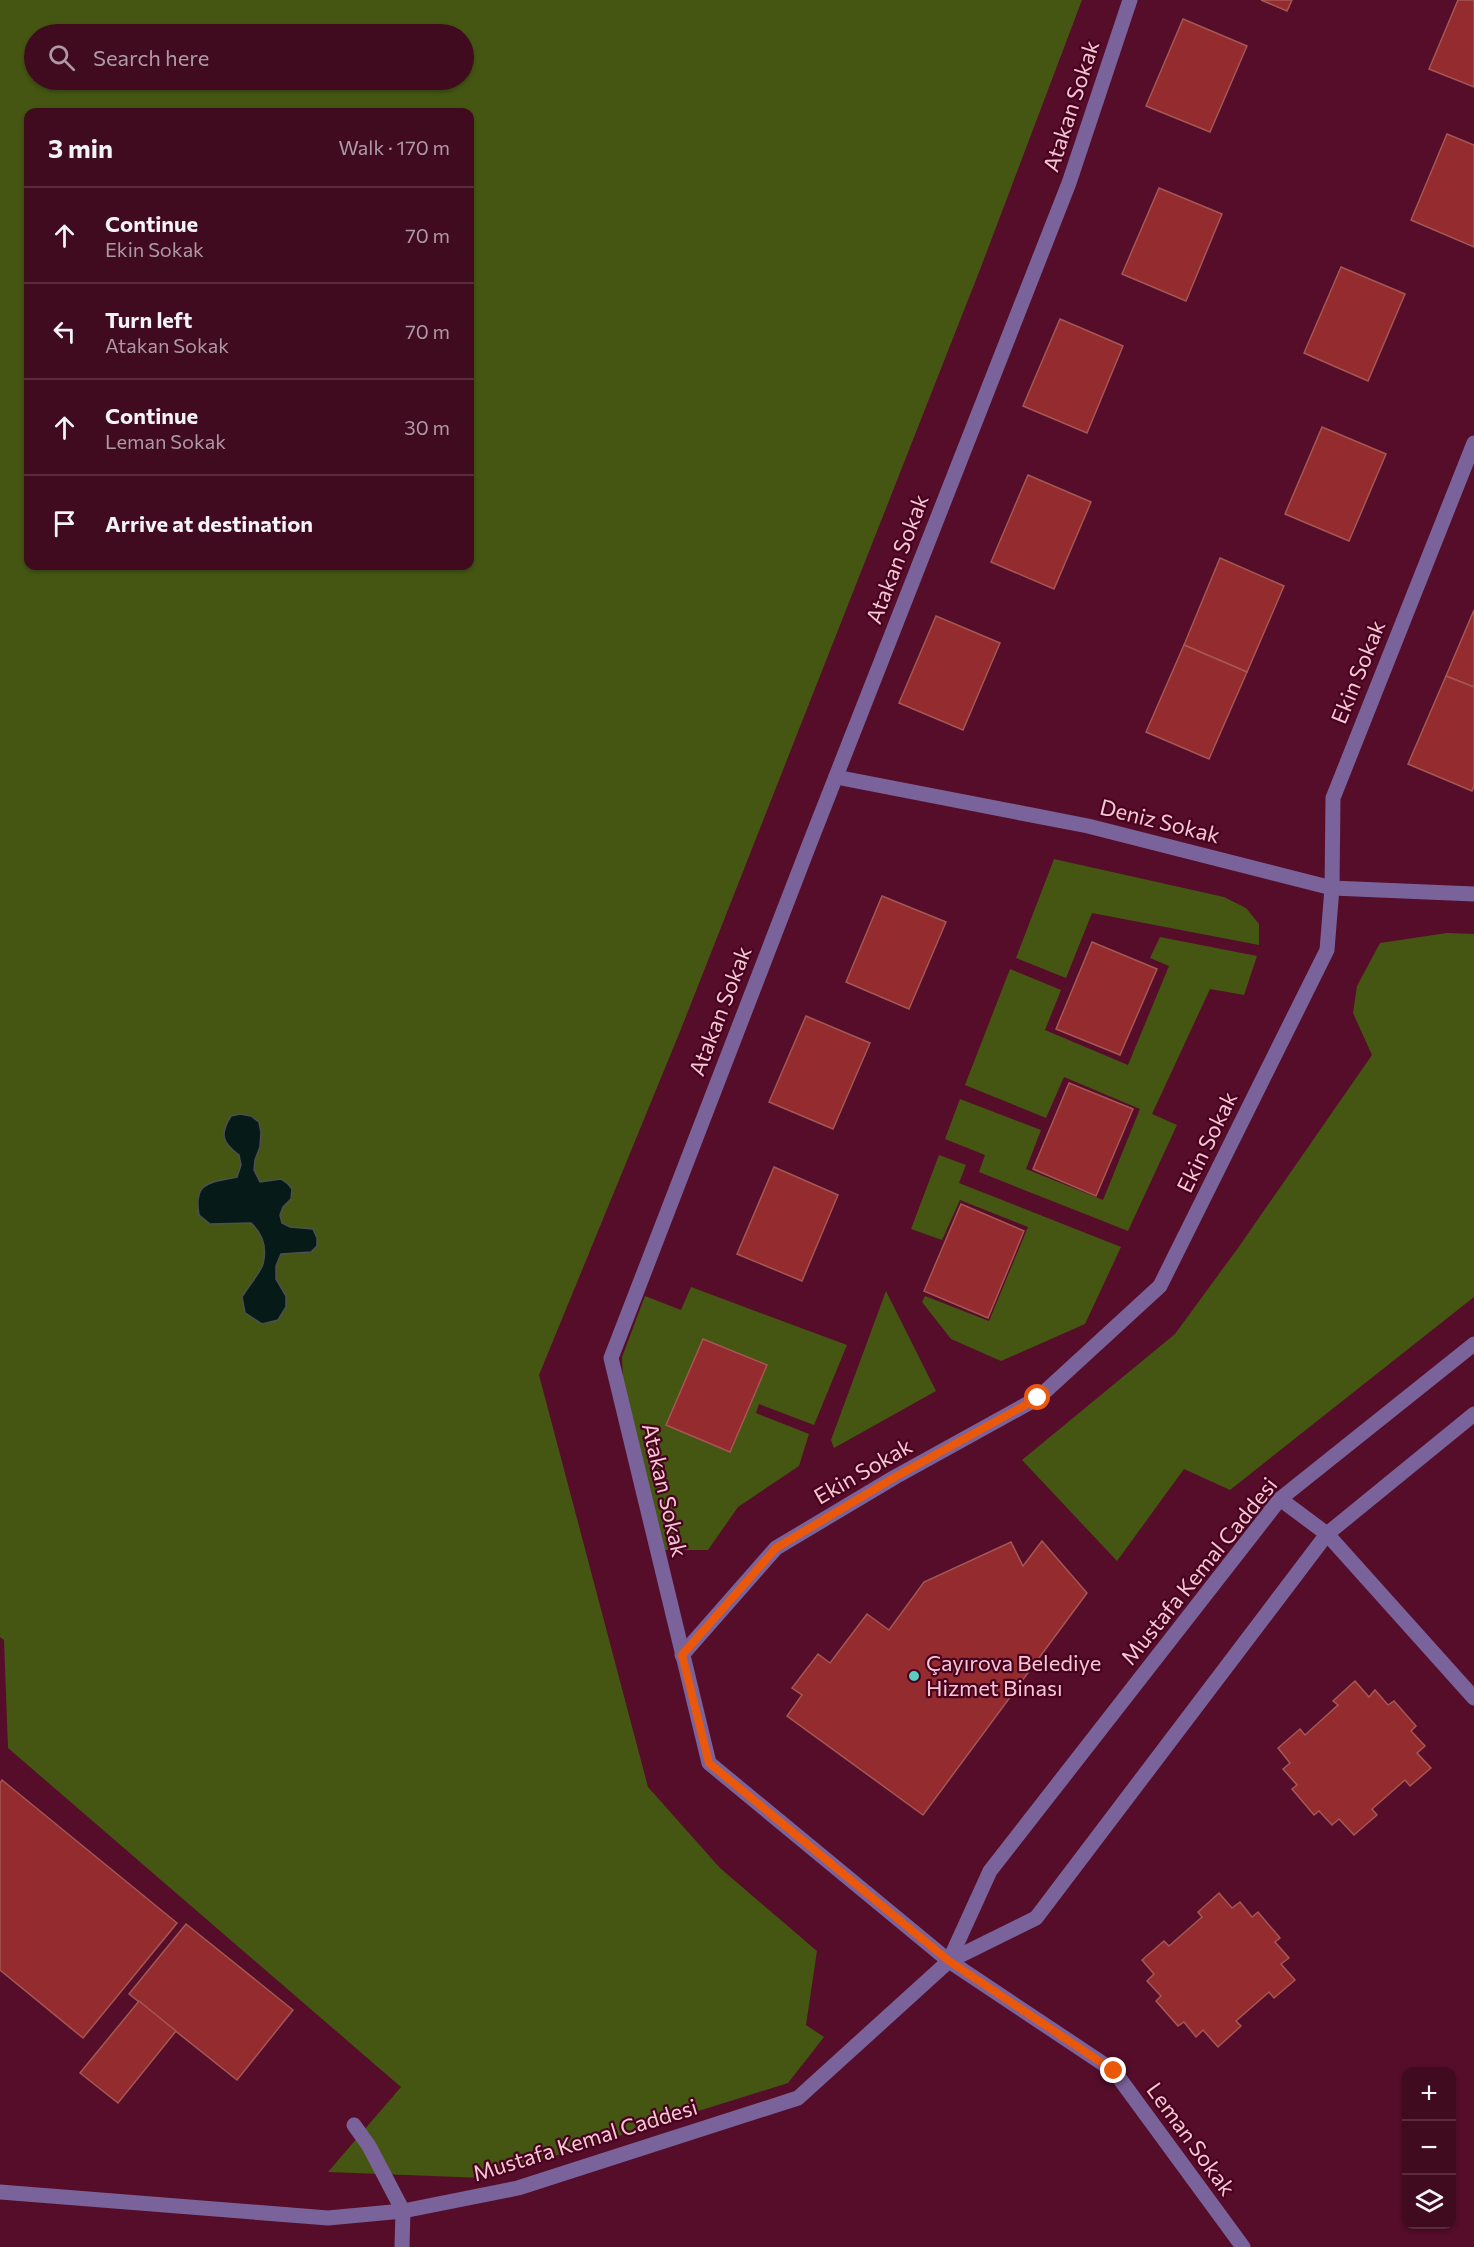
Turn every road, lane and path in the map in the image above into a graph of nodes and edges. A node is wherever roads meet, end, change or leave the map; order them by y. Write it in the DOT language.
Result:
graph roads {
  1 [pos="1130,0"];
  2 [pos="1474,443"];
  3 [pos="836,777"];
  4 [pos="1332,888"];
  5 [pos="1474,894"];
  6 [pos="1474,1344"];
  7 [pos="1474,1414"];
  8 [pos="1280,1499"];
  9 [pos="1327,1534"];
  10 [pos="682,1655"];
  11 [pos="1474,1698"];
  12 [pos="949,1961"];
  13 [pos="354,2125"];
  14 [pos="0,2192"];
  15 [pos="403,2211"];
  16 [pos="402,2247"];
  17 [pos="1243,2247"];
  1 -- 3 [label="street, Atakan Sokak"];
  2 -- 4 [label="street, Ekin Sokak"];
  3 -- 4 [label="street, Deniz Sokak"];
  3 -- 10 [label="street, Atakan Sokak"];
  4 -- 5 [label="street, Deniz Sokak"];
  4 -- 10 [label="street, Ekin Sokak"];
  6 -- 8 [label="street, Mustafa Kemal Caddesi"];
  7 -- 9 [label="street, Mustafa Kemal Caddesi"];
  8 -- 9 [label="street"];
  8 -- 12 [label="street, Mustafa Kemal Caddesi"];
  9 -- 11 [label="street"];
  9 -- 12 [label="street, Mustafa Kemal Caddesi"];
  10 -- 12 [label="street, Atakan Sokak"];
  12 -- 15 [label="street, Mustafa Kemal Caddesi"];
  12 -- 17 [label="street, Leman Sokak"];
  13 -- 15 [label="street"];
  14 -- 15 [label="street, Mustafa Kemal Caddesi"];
  15 -- 16 [label="street"];
}
